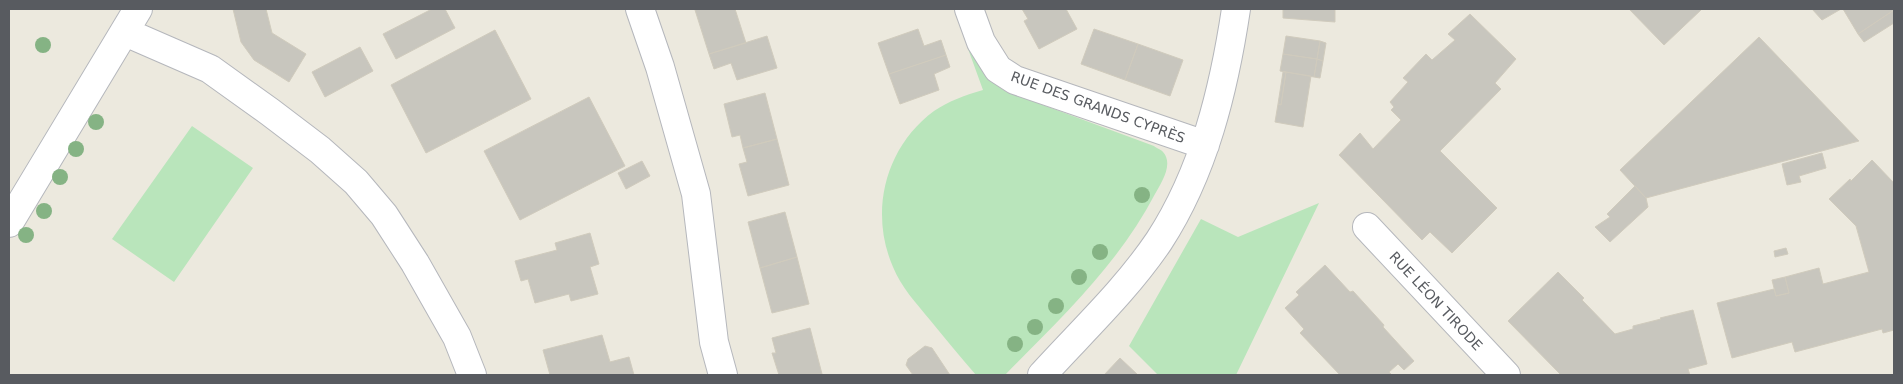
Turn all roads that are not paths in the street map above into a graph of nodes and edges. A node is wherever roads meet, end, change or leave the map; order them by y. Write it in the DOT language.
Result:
graph roads {
  1 [pos="640,9"];
  2 [pos="969,9"];
  3 [pos="1236,9"];
  4 [pos="132,20"];
  5 [pos="1205,145"];
  6 [pos="9,223"];
  7 [pos="1367,227"];
  8 [pos="472,375"];
  9 [pos="723,375"];
  10 [pos="1042,375"];
  11 [pos="1506,375"];
  1 -- 9 [label="street"];
  2 -- 5 [label="street, RUE DES GRANDS CYPRÈS"];
  3 -- 5 [label="street"];
  4 -- 6 [label="street"];
  4 -- 8 [label="street"];
  5 -- 10 [label="street"];
  7 -- 11 [label="street, RUE LÉON TIRODE"];
}
